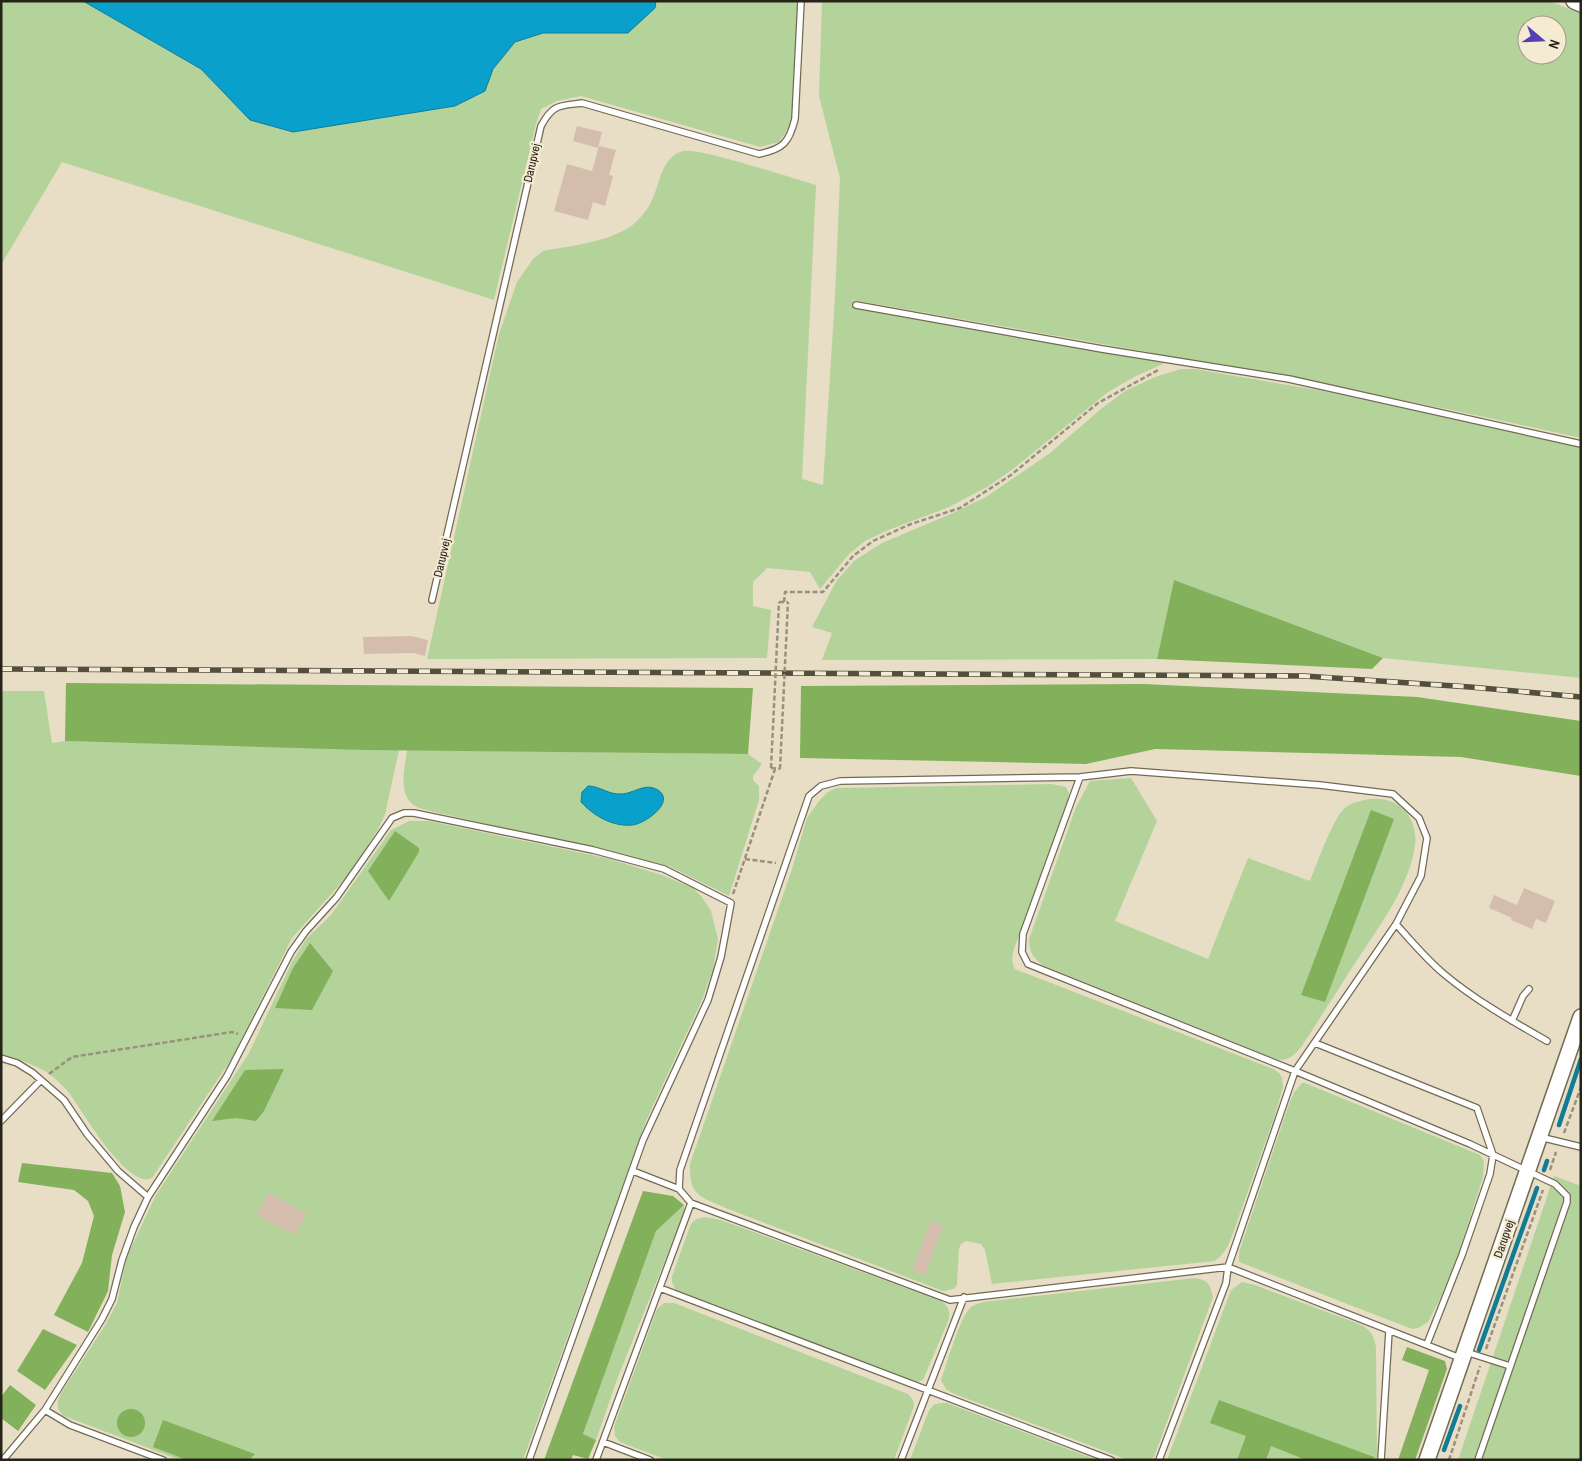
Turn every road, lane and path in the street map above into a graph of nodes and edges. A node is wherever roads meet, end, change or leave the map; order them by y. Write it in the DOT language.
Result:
graph roads {
  1 [pos="801,1"];
  2 [pos="1574,1"];
  3 [pos="1581,4"];
  4 [pos="856,305"];
  5 [pos="1177,361"];
  6 [pos="1581,444"];
  7 [pos="432,600"];
  8 [pos="784,602"];
  9 [pos="775,769"];
  10 [pos="1080,777"];
  11 [pos="745,859"];
  12 [pos="786,865"];
  13 [pos="731,903"];
  14 [pos="1396,924"];
  15 [pos="1529,989"];
  16 [pos="1581,1017"];
  17 [pos="1512,1020"];
  18 [pos="247,1038"];
  19 [pos="1547,1041"];
  20 [pos="1315,1043"];
  21 [pos="1,1058"];
  22 [pos="1295,1072"];
  23 [pos="41,1080"];
  24 [pos="1581,1087"];
  25 [pos="1,1121"];
  26 [pos="1540,1136"];
  27 [pos="1560,1141"];
  28 [pos="1581,1147"];
  29 [pos="1493,1155"];
  30 [pos="1528,1170"];
  31 [pos="633,1171"];
  32 [pos="1547,1179"];
  33 [pos="680,1189"];
  34 [pos="148,1197"];
  35 [pos="691,1203"];
  36 [pos="1228,1267"];
  37 [pos="660,1288"];
  38 [pos="964,1297"];
  39 [pos="1389,1331"];
  40 [pos="1427,1344"];
  41 [pos="1464,1355"];
  42 [pos="1484,1357"];
  43 [pos="1510,1366"];
  44 [pos="927,1390"];
  45 [pos="45,1410"];
  46 [pos="603,1442"];
  47 [pos="154,1458"];
  48 [pos="3,1460"];
  49 [pos="164,1460"];
  50 [pos="529,1460"];
  51 [pos="596,1460"];
  52 [pos="650,1460"];
  53 [pos="901,1460"];
  54 [pos="1111,1460"];
  55 [pos="1159,1460"];
  56 [pos="1381,1460"];
  57 [pos="1427,1460"];
  58 [pos="1449,1460"];
  59 [pos="1478,1460"];
  1 -- 7 [label="lane, Darupvej"];
  2 -- 3 [label="street"];
  4 -- 5 [label="lane"];
  5 -- 6 [label="lane"];
  5 -- 8 [label="path"];
  8 -- 9 [label="path, bridge"];
  8 -- 9 [label="path, bridge"];
  9 -- 11 [label="path"];
  10 -- 12 [label="lane"];
  10 -- 14 [label="lane"];
  10 -- 22 [label="lane"];
  11 -- 12 [label="path"];
  11 -- 13 [label="path"];
  12 -- 33 [label="lane"];
  13 -- 18 [label="lane"];
  13 -- 31 [label="lane"];
  14 -- 17 [label="lane"];
  14 -- 20 [label="lane"];
  15 -- 17 [label="lane"];
  16 -- 26 [label="street, Darupvej"];
  17 -- 19 [label="lane"];
  18 -- 23 [label="path"];
  18 -- 34 [label="lane"];
  20 -- 22 [label="lane"];
  20 -- 29 [label="lane"];
  21 -- 23 [label="lane"];
  22 -- 29 [label="lane"];
  22 -- 36 [label="lane"];
  23 -- 25 [label="lane"];
  23 -- 34 [label="lane"];
  24 -- 27 [label="path"];
  26 -- 27 [label="lane"];
  26 -- 30 [label="street, Darupvej"];
  27 -- 28 [label="lane"];
  27 -- 32 [label="path"];
  29 -- 30 [label="lane"];
  29 -- 40 [label="lane"];
  30 -- 32 [label="lane"];
  30 -- 41 [label="street, Darupvej"];
  31 -- 33 [label="lane"];
  31 -- 50 [label="lane"];
  32 -- 42 [label="path"];
  32 -- 43 [label="lane"];
  33 -- 35 [label="lane"];
  34 -- 45 [label="lane"];
  35 -- 37 [label="lane"];
  35 -- 38 [label="lane"];
  36 -- 38 [label="lane"];
  36 -- 39 [label="lane"];
  36 -- 55 [label="lane"];
  37 -- 44 [label="lane"];
  37 -- 46 [label="lane"];
  38 -- 44 [label="lane"];
  39 -- 40 [label="lane"];
  39 -- 56 [label="lane"];
  40 -- 41 [label="lane"];
  41 -- 42 [label="lane"];
  41 -- 57 [label="street, Darupvej"];
  42 -- 43 [label="lane"];
  42 -- 58 [label="path"];
  43 -- 59 [label="lane"];
  44 -- 53 [label="lane"];
  44 -- 54 [label="lane"];
  45 -- 47 [label="lane"];
  45 -- 48 [label="lane"];
  46 -- 51 [label="lane"];
  46 -- 52 [label="lane"];
  47 -- 49 [label="lane"];
}
